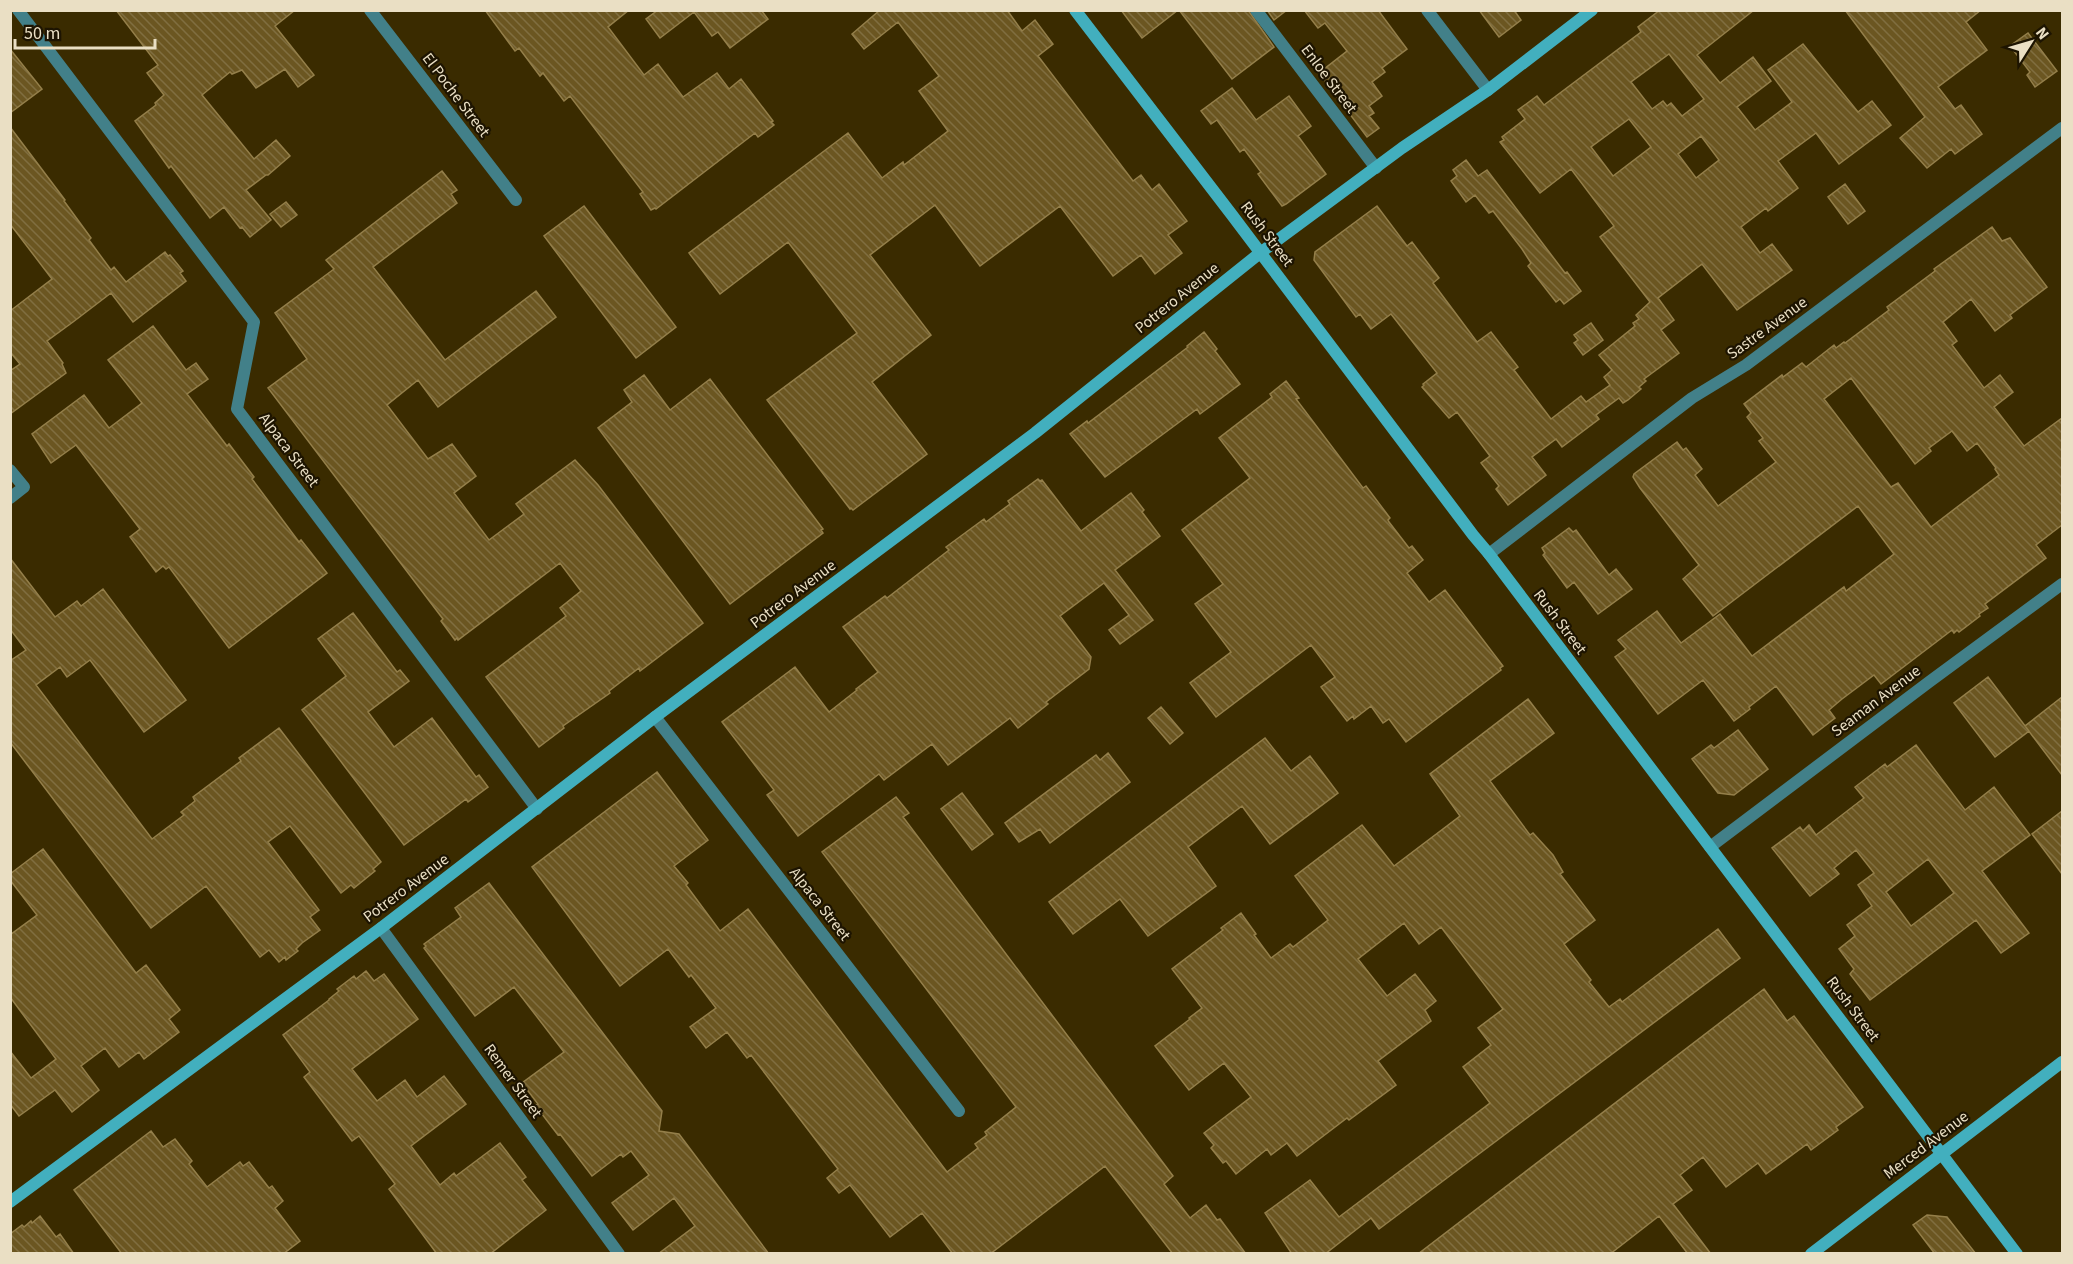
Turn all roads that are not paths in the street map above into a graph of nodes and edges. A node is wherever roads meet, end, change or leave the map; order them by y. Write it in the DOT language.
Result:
graph roads {
  1 [pos="18,10"];
  2 [pos="370,10"];
  3 [pos="1075,10"];
  4 [pos="1256,10"];
  5 [pos="1427,10"];
  6 [pos="1593,10"];
  7 [pos="1488,90"];
  8 [pos="2062,128"];
  9 [pos="1376,168"];
  10 [pos="516,200"];
  11 [pos="1260,253"];
  12 [pos="10,470"];
  13 [pos="10,498"];
  14 [pos="1490,554"];
  15 [pos="2062,584"];
  16 [pos="655,717"];
  17 [pos="537,809"];
  18 [pos="1710,847"];
  19 [pos="381,928"];
  20 [pos="2062,1062"];
  21 [pos="959,1111"];
  22 [pos="1942,1154"];
  23 [pos="10,1202"];
  24 [pos="619,1254"];
  25 [pos="1811,1254"];
  26 [pos="2017,1254"];
  1 -- 17 [label="street, Alpaca Street"];
  2 -- 10 [label="street, El Poche Street"];
  3 -- 11 [label="street, Rush Street"];
  4 -- 9 [label="street, Enloe Street"];
  5 -- 7 [label="street"];
  6 -- 7 [label="street, Potrero Avenue"];
  7 -- 9 [label="street, Potrero Avenue"];
  8 -- 14 [label="street, Sastre Avenue"];
  9 -- 11 [label="street, Potrero Avenue"];
  11 -- 14 [label="street, Rush Street"];
  11 -- 16 [label="street, Potrero Avenue"];
  12 -- 13 [label="street"];
  14 -- 18 [label="street, Rush Street"];
  15 -- 18 [label="street, Seaman Avenue"];
  16 -- 17 [label="street, Potrero Avenue"];
  16 -- 21 [label="street, Alpaca Street"];
  17 -- 19 [label="street, Potrero Avenue"];
  18 -- 22 [label="street, Rush Street"];
  19 -- 23 [label="street, Potrero Avenue"];
  19 -- 24 [label="street, Remer Street"];
  20 -- 22 [label="street, Merced Avenue"];
  22 -- 25 [label="street, Merced Avenue"];
  22 -- 26 [label="street, Rush Street"];
}
